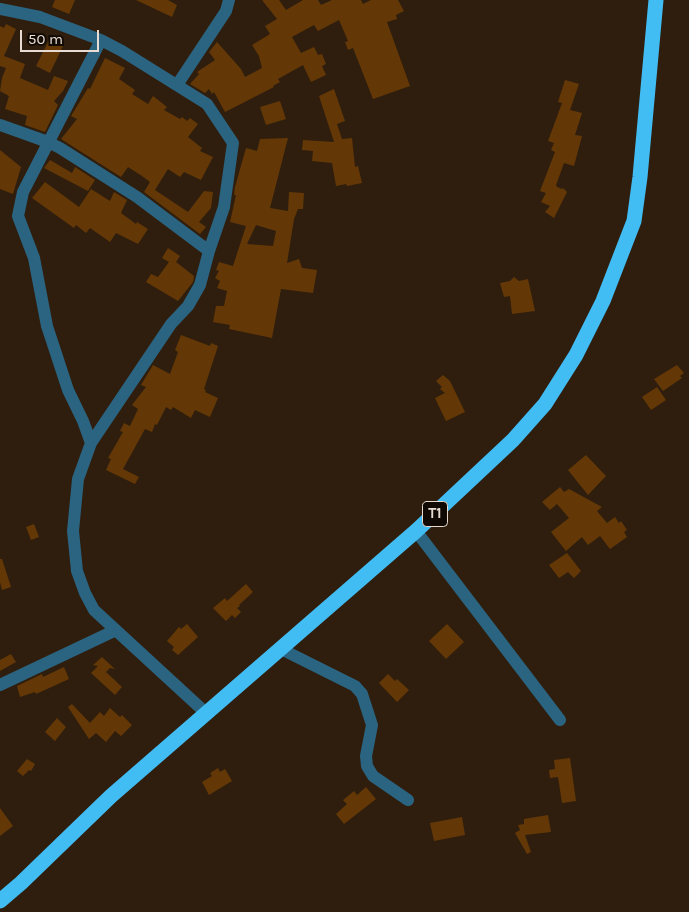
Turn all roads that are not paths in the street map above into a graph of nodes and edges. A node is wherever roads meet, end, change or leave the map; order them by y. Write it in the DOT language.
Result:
graph roads {
  1 [pos="229,0"];
  2 [pos="656,0"];
  3 [pos="0,9"];
  4 [pos="101,40"];
  5 [pos="177,86"];
  6 [pos="0,125"];
  7 [pos="48,142"];
  8 [pos="209,251"];
  9 [pos="91,444"];
  10 [pos="416,531"];
  11 [pos="116,630"];
  12 [pos="281,649"];
  13 [pos="0,685"];
  14 [pos="207,714"];
  15 [pos="560,720"];
  16 [pos="408,800"];
  17 [pos="0,901"];
  1 -- 5 [label="street"];
  2 -- 10 [label="highway, T1"];
  3 -- 4 [label="street"];
  4 -- 5 [label="street"];
  4 -- 7 [label="street"];
  5 -- 8 [label="street"];
  6 -- 7 [label="street"];
  7 -- 8 [label="street"];
  7 -- 9 [label="street"];
  8 -- 9 [label="street"];
  9 -- 11 [label="street"];
  10 -- 12 [label="highway, T1"];
  10 -- 15 [label="street"];
  11 -- 13 [label="street"];
  11 -- 14 [label="street"];
  12 -- 14 [label="highway, T1"];
  12 -- 16 [label="street"];
  14 -- 17 [label="highway, T1"];
}
